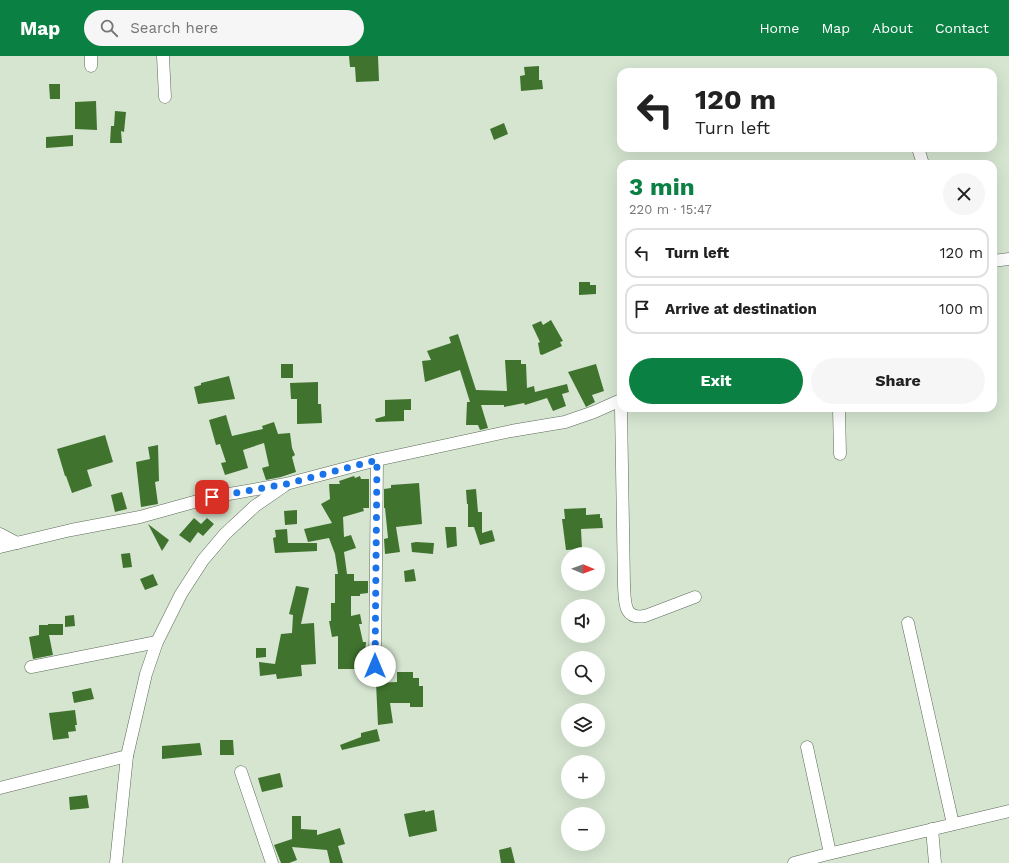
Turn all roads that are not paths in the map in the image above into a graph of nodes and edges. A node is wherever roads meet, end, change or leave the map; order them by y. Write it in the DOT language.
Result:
graph roads {
  1 [pos="163,56"];
  2 [pos="165,97"];
  3 [pos="1009,259"];
  4 [pos="997,260"];
  5 [pos="617,402"];
  6 [pos="621,412"];
  7 [pos="839,412"];
  8 [pos="840,454"];
  9 [pos="377,460"];
  10 [pos="286,484"];
  11 [pos="0,534"];
  12 [pos="17,543"];
  13 [pos="0,547"];
  14 [pos="695,597"];
  15 [pos="908,624"];
  16 [pos="157,642"];
  17 [pos="375,666"];
  18 [pos="31,667"];
  19 [pos="807,747"];
  20 [pos="127,756"];
  21 [pos="241,772"];
  22 [pos="0,788"];
  23 [pos="1009,811"];
  24 [pos="953,824"];
  25 [pos="932,829"];
  26 [pos="826,857"];
  27 [pos="116,863"];
  28 [pos="272,863"];
  29 [pos="794,863"];
  30 [pos="935,863"];
  1 -- 2 [label="street"];
  3 -- 4 [label="street"];
  5 -- 9 [label="street"];
  6 -- 14 [label="street"];
  7 -- 8 [label="street"];
  9 -- 10 [label="street"];
  9 -- 17 [label="street"];
  10 -- 12 [label="street"];
  10 -- 16 [label="street"];
  11 -- 12 [label="street"];
  12 -- 13 [label="street"];
  15 -- 24 [label="street"];
  16 -- 18 [label="street"];
  16 -- 20 [label="street"];
  19 -- 26 [label="street"];
  20 -- 22 [label="street"];
  20 -- 27 [label="street"];
  21 -- 28 [label="street"];
  23 -- 24 [label="street"];
  24 -- 25 [label="street"];
  25 -- 26 [label="street"];
  25 -- 30 [label="street"];
  26 -- 29 [label="street"];
}
